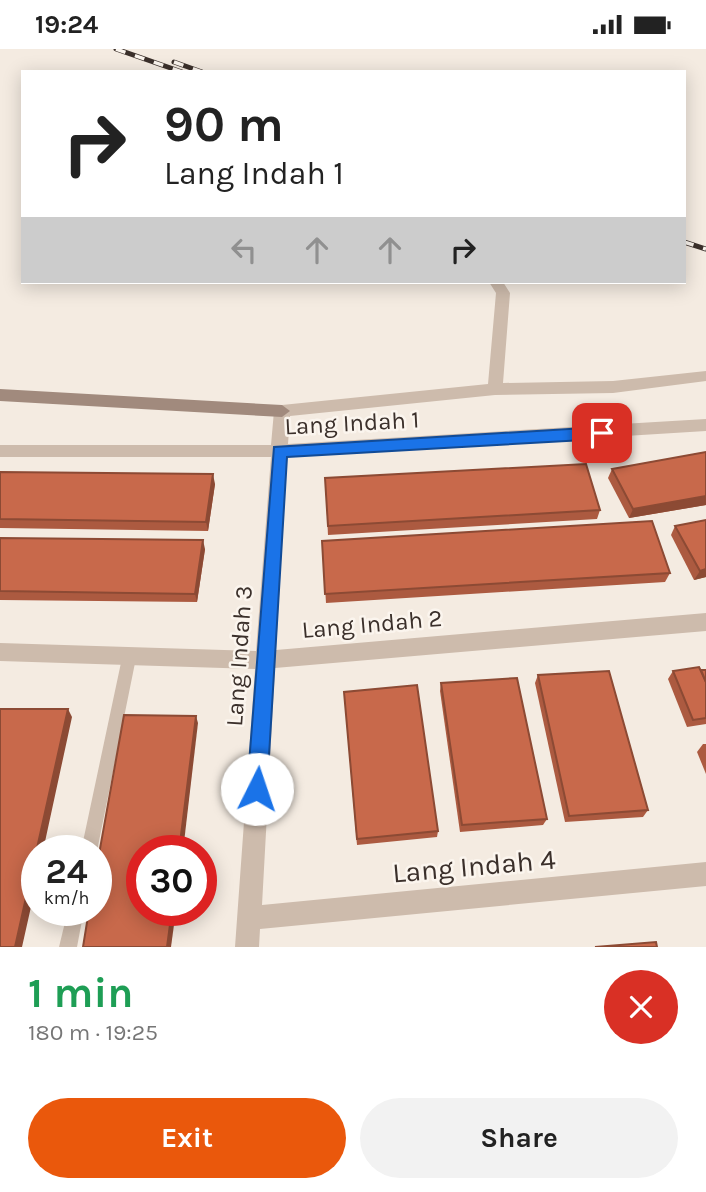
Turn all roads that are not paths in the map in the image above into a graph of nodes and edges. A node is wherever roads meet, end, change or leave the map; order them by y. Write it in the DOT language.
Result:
graph roads {
  1 [pos="497,284"];
  2 [pos="706,376"];
  3 [pos="495,389"];
  4 [pos="0,395"];
  5 [pos="282,411"];
  6 [pos="706,425"];
  7 [pos="0,451"];
  8 [pos="279,451"];
  9 [pos="706,622"];
  10 [pos="0,652"];
  11 [pos="129,658"];
  12 [pos="265,660"];
  13 [pos="92,835"];
  14 [pos="706,874"];
  15 [pos="248,918"];
  16 [pos="73,926"];
  17 [pos="68,947"];
  18 [pos="247,947"];
  1 -- 3 [label="street"];
  2 -- 3 [label="street"];
  3 -- 5 [label="street"];
  4 -- 5 [label="street"];
  5 -- 8 [label="street, Lang Indah 3"];
  6 -- 8 [label="street, Lang Indah 1"];
  7 -- 8 [label="street, Lang Indah 1"];
  8 -- 12 [label="street, Lang Indah 3"];
  9 -- 12 [label="street, Lang Indah 2"];
  10 -- 11 [label="street, Lang Indah 2"];
  11 -- 12 [label="street, Lang Indah 2"];
  11 -- 13 [label="lane"];
  12 -- 15 [label="street, Lang Indah 3"];
  14 -- 15 [label="street, Lang Indah 4"];
  15 -- 18 [label="street, Lang Indah 3"];
  16 -- 17 [label="lane"];
}
